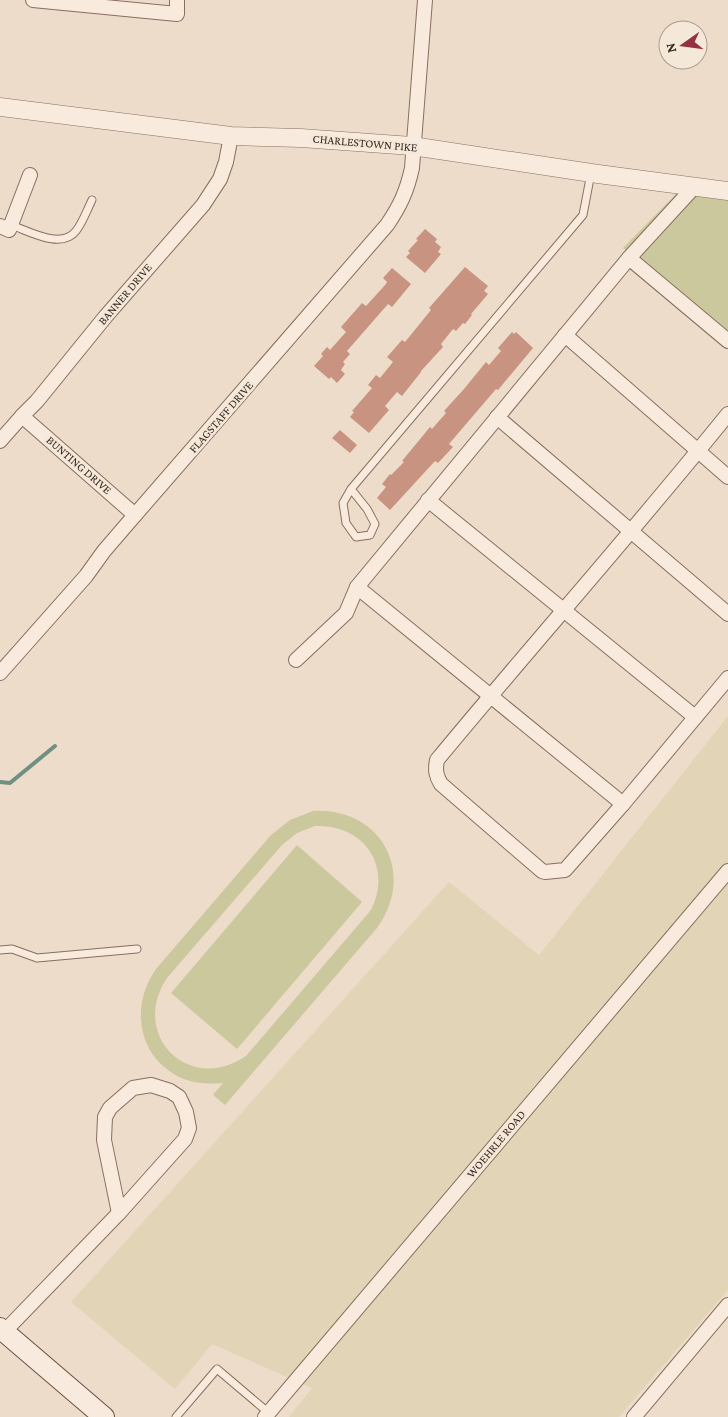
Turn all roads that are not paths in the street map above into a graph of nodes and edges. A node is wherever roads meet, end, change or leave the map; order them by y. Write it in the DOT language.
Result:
graph roads {
  1 [pos="33,0"];
  2 [pos="177,0"];
  3 [pos="425,0"];
  4 [pos="0,107"];
  5 [pos="231,136"];
  6 [pos="412,146"];
  7 [pos="592,173"];
  8 [pos="30,175"];
  9 [pos="695,186"];
  10 [pos="728,191"];
  11 [pos="92,200"];
  12 [pos="5,225"];
  13 [pos="629,258"];
  14 [pos="565,336"];
  15 [pos="728,341"];
  16 [pos="728,414"];
  17 [pos="22,416"];
  18 [pos="497,417"];
  19 [pos="0,441"];
  20 [pos="698,451"];
  21 [pos="728,477"];
  22 [pos="351,489"];
  23 [pos="428,500"];
  24 [pos="135,515"];
  25 [pos="631,532"];
  26 [pos="357,587"];
  27 [pos="564,611"];
  28 [pos="728,614"];
  29 [pos="296,660"];
  30 [pos="0,673"];
  31 [pos="728,678"];
  32 [pos="490,695"];
  33 [pos="695,717"];
  34 [pos="624,804"];
  35 [pos="728,871"];
  36 [pos="137,949"];
  37 [pos="0,950"];
  38 [pos="119,1213"];
  39 [pos="728,1305"];
  40 [pos="2,1330"];
  41 [pos="267,1415"];
  42 [pos="104,1417"];
  43 [pos="176,1417"];
  44 [pos="634,1417"];
  1 -- 2 [label="street"];
  3 -- 6 [label="street, FLAGSTAFF DRIVE"];
  4 -- 5 [label="street, CHARLESTOWN PIKE"];
  5 -- 6 [label="street, CHARLESTOWN PIKE"];
  5 -- 17 [label="street, BANNER DRIVE"];
  6 -- 7 [label="street, CHARLESTOWN PIKE"];
  6 -- 24 [label="street, FLAGSTAFF DRIVE"];
  7 -- 9 [label="street, CHARLESTOWN PIKE"];
  7 -- 22 [label="lane"];
  8 -- 12 [label="street"];
  9 -- 10 [label="street, CHARLESTOWN PIKE"];
  9 -- 13 [label="street"];
  11 -- 12 [label="lane"];
  13 -- 14 [label="street"];
  13 -- 15 [label="street"];
  14 -- 18 [label="street"];
  14 -- 20 [label="street"];
  16 -- 20 [label="street"];
  17 -- 19 [label="street, BANNER DRIVE"];
  17 -- 24 [label="street, BUNTING DRIVE"];
  18 -- 23 [label="street"];
  18 -- 25 [label="street"];
  20 -- 21 [label="street"];
  20 -- 25 [label="street"];
  22 -- 22 [label="lane"];
  23 -- 26 [label="street"];
  23 -- 27 [label="street"];
  24 -- 30 [label="street, FLAGSTAFF DRIVE"];
  25 -- 27 [label="street"];
  25 -- 28 [label="street"];
  26 -- 29 [label="street"];
  26 -- 32 [label="street"];
  27 -- 32 [label="street"];
  27 -- 33 [label="street"];
  31 -- 33 [label="street"];
  32 -- 34 [label="street"];
  32 -- 34 [label="street"];
  33 -- 34 [label="street"];
  35 -- 41 [label="street, WOEHRLE ROAD"];
  36 -- 37 [label="lane"];
  38 -- 38 [label="street"];
  38 -- 40 [label="street"];
  39 -- 44 [label="street"];
  40 -- 42 [label="main road"];
  41 -- 43 [label="lane"];
}
